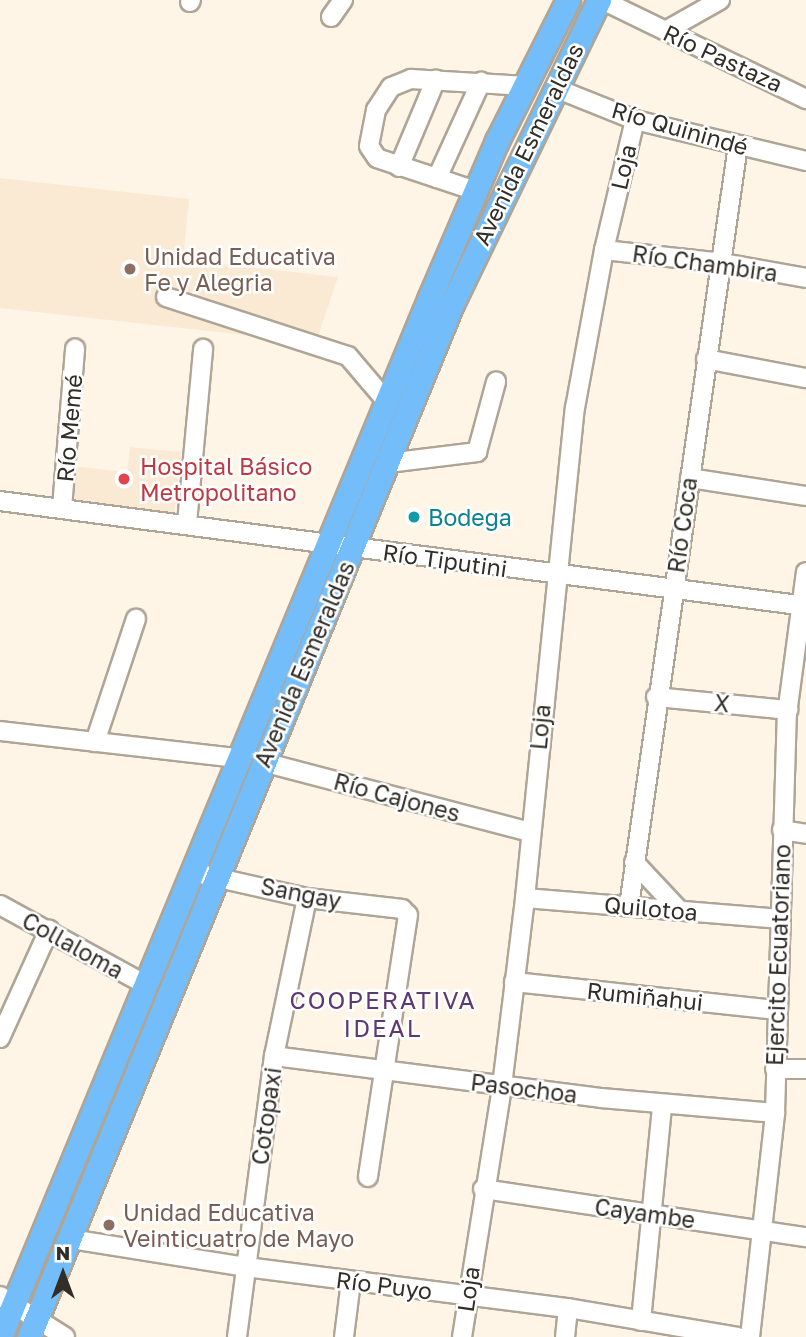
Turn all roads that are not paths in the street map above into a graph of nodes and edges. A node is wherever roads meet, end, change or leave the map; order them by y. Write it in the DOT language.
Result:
graph roads {
  1 [pos="343,0"];
  2 [pos="568,0"];
  3 [pos="601,0"];
  4 [pos="720,0"];
  5 [pos="331,17"];
  6 [pos="667,30"];
  7 [pos="436,79"];
  8 [pos="481,82"];
  9 [pos="526,86"];
  10 [pos="555,88"];
  11 [pos="802,91"];
  12 [pos="635,120"];
  13 [pos="738,145"];
  14 [pos="806,162"];
  15 [pos="399,167"];
  16 [pos="436,178"];
  17 [pos="476,191"];
  18 [pos="604,250"];
  19 [pos="723,263"];
  20 [pos="806,278"];
  21 [pos="166,297"];
  22 [pos="440,302"];
  23 [pos="75,349"];
  24 [pos="203,349"];
  25 [pos="706,359"];
  26 [pos="806,379"];
  27 [pos="496,382"];
  28 [pos="388,403"];
  29 [pos="388,463"];
  30 [pos="690,478"];
  31 [pos="806,496"];
  32 [pos="0,501"];
  33 [pos="62,508"];
  34 [pos="187,523"];
  35 [pos="329,543"];
  36 [pos="353,547"];
  37 [pos="806,572"];
  38 [pos="555,575"];
  39 [pos="673,587"];
  40 [pos="803,606"];
  41 [pos="136,619"];
  42 [pos="656,697"];
  43 [pos="788,710"];
  44 [pos="0,731"];
  45 [pos="95,743"];
  46 [pos="237,758"];
  47 [pos="263,762"];
  48 [pos="782,830"];
  49 [pos="530,832"];
  50 [pos="806,834"];
  51 [pos="634,862"];
  52 [pos="192,872"];
  53 [pos="219,875"];
  54 [pos="307,898"];
  55 [pos="525,898"];
  56 [pos="0,905"];
  57 [pos="629,906"];
  58 [pos="678,910"];
  59 [pos="778,919"];
  60 [pos="49,930"];
  61 [pos="514,982"];
  62 [pos="146,985"];
  63 [pos="776,1010"];
  64 [pos="0,1036"];
  65 [pos="274,1056"];
  66 [pos="385,1069"];
  67 [pos="775,1069"];
  68 [pos="806,1069"];
  69 [pos="502,1086"];
  70 [pos="662,1105"];
  71 [pos="775,1113"];
  72 [pos="368,1177"];
  73 [pos="484,1189"];
  74 [pos="654,1214"];
  75 [pos="760,1231"];
  76 [pos="806,1237"];
  77 [pos="71,1239"];
  78 [pos="246,1268"];
  79 [pos="351,1281"];
  80 [pos="467,1295"];
  81 [pos="7,1300"];
  82 [pos="568,1308"];
  83 [pos="641,1321"];
  84 [pos="33,1328"];
  85 [pos="0,1337"];
  86 [pos="65,1337"];
  87 [pos="237,1337"];
  88 [pos="344,1337"];
  89 [pos="462,1337"];
  90 [pos="565,1337"];
  91 [pos="738,1337"];
  92 [pos="750,1337"];
  1 -- 5 [label="street"];
  2 -- 9 [label="main road, Avenida Esmeraldas"];
  3 -- 6 [label="street, Río Pastaza"];
  3 -- 10 [label="main road, Avenida Esmeraldas"];
  4 -- 6 [label="street"];
  6 -- 11 [label="street, Río Pastaza"];
  7 -- 8 [label="street"];
  7 -- 15 [label="street"];
  7 -- 15 [label="street"];
  8 -- 9 [label="street"];
  8 -- 16 [label="street"];
  9 -- 17 [label="main road, Avenida Esmeraldas"];
  10 -- 12 [label="street, Río Quinindé"];
  10 -- 22 [label="main road, Avenida Esmeraldas"];
  12 -- 13 [label="street, Río Quinindé"];
  12 -- 18 [label="street, Loja"];
  13 -- 14 [label="street, Río Quinindé"];
  13 -- 19 [label="street, Río Coca"];
  15 -- 16 [label="street"];
  16 -- 17 [label="street"];
  17 -- 22 [label="main road, Avenida Esmeraldas"];
  18 -- 19 [label="street, Río Chambira"];
  18 -- 38 [label="street, Loja"];
  19 -- 20 [label="street, Río Chambira"];
  19 -- 25 [label="street, Río Coca"];
  21 -- 28 [label="street"];
  22 -- 28 [label="main road, Avenida Esmeraldas"];
  22 -- 29 [label="main road, Avenida Esmeraldas"];
  23 -- 33 [label="street, Río Memé"];
  24 -- 34 [label="street"];
  25 -- 26 [label="street"];
  25 -- 30 [label="street, Río Coca"];
  27 -- 29 [label="street"];
  28 -- 35 [label="main road, Avenida Esmeraldas"];
  29 -- 36 [label="main road, Avenida Esmeraldas"];
  30 -- 31 [label="street"];
  30 -- 39 [label="street, Río Coca"];
  32 -- 33 [label="street, Río Tiputini"];
  33 -- 34 [label="street, Río Tiputini"];
  34 -- 35 [label="street, Río Tiputini"];
  35 -- 36 [label="street, Río Tiputini"];
  35 -- 46 [label="main road, Avenida Esmeraldas"];
  36 -- 38 [label="street, Río Tiputini"];
  36 -- 47 [label="main road, Avenida Esmeraldas"];
  37 -- 40 [label="street, Ejercito Ecuatoriano"];
  38 -- 39 [label="street, Río Tiputini"];
  38 -- 49 [label="street, Loja"];
  39 -- 40 [label="street, Río Tiputini"];
  39 -- 42 [label="street, Río Coca"];
  40 -- 43 [label="street, Ejercito Ecuatoriano"];
  41 -- 45 [label="street"];
  42 -- 43 [label="street, X"];
  42 -- 51 [label="street, Río Coca"];
  43 -- 48 [label="street, Ejercito Ecuatoriano"];
  44 -- 45 [label="street"];
  45 -- 46 [label="street"];
  46 -- 52 [label="main road, Avenida Esmeraldas"];
  47 -- 49 [label="street, Río Cajones"];
  47 -- 53 [label="main road, Avenida Esmeraldas"];
  48 -- 50 [label="street"];
  48 -- 59 [label="street, Ejercito Ecuatoriano"];
  49 -- 55 [label="street, Loja"];
  51 -- 57 [label="street, Río Coca"];
  51 -- 58 [label="street"];
  52 -- 53 [label="street, Sangay"];
  52 -- 62 [label="main road, Avenida Esmeraldas"];
  53 -- 54 [label="street, Sangay"];
  53 -- 77 [label="main road, Avenida Esmeraldas"];
  54 -- 65 [label="street, Cotopaxi"];
  54 -- 66 [label="street, Sangay"];
  55 -- 57 [label="street, Quilotoa"];
  55 -- 61 [label="street, Loja"];
  56 -- 60 [label="street, Collaloma"];
  57 -- 58 [label="street, Quilotoa"];
  58 -- 59 [label="street, Quilotoa"];
  59 -- 63 [label="street, Ejercito Ecuatoriano"];
  60 -- 62 [label="street, Collaloma"];
  60 -- 64 [label="street"];
  61 -- 63 [label="street, Rumiñahui"];
  61 -- 69 [label="street, Loja"];
  62 -- 81 [label="main road, Avenida Esmeraldas"];
  63 -- 67 [label="street, Ejercito Ecuatoriano"];
  65 -- 66 [label="street, Pasochoa"];
  65 -- 78 [label="street, Cotopaxi"];
  66 -- 69 [label="street, Pasochoa"];
  66 -- 72 [label="street"];
  67 -- 68 [label="street"];
  67 -- 71 [label="street, Ejercito Ecuatoriano"];
  69 -- 70 [label="street, Pasochoa"];
  69 -- 73 [label="street, Loja"];
  70 -- 71 [label="street, Pasochoa"];
  70 -- 74 [label="street"];
  71 -- 75 [label="street, Ejercito Ecuatoriano"];
  73 -- 74 [label="street, Cayambe"];
  73 -- 80 [label="street, Loja"];
  74 -- 75 [label="street, Cayambe"];
  74 -- 83 [label="street"];
  75 -- 76 [label="street, Cayambe"];
  75 -- 92 [label="street, Ejercito Ecuatoriano"];
  77 -- 78 [label="street, Río Puyo"];
  77 -- 84 [label="main road, Avenida Esmeraldas"];
  78 -- 79 [label="street, Río Puyo"];
  78 -- 87 [label="street, Cotopaxi"];
  79 -- 80 [label="street, Río Puyo"];
  79 -- 88 [label="street"];
  80 -- 82 [label="street, Río Puyo"];
  80 -- 89 [label="street, Loja"];
  81 -- 84 [label="street"];
  81 -- 85 [label="main road, Avenida Esmeraldas"];
  82 -- 83 [label="street, Río Puyo"];
  82 -- 90 [label="street"];
  83 -- 91 [label="street, Río Puyo"];
  84 -- 86 [label="street"];
}
